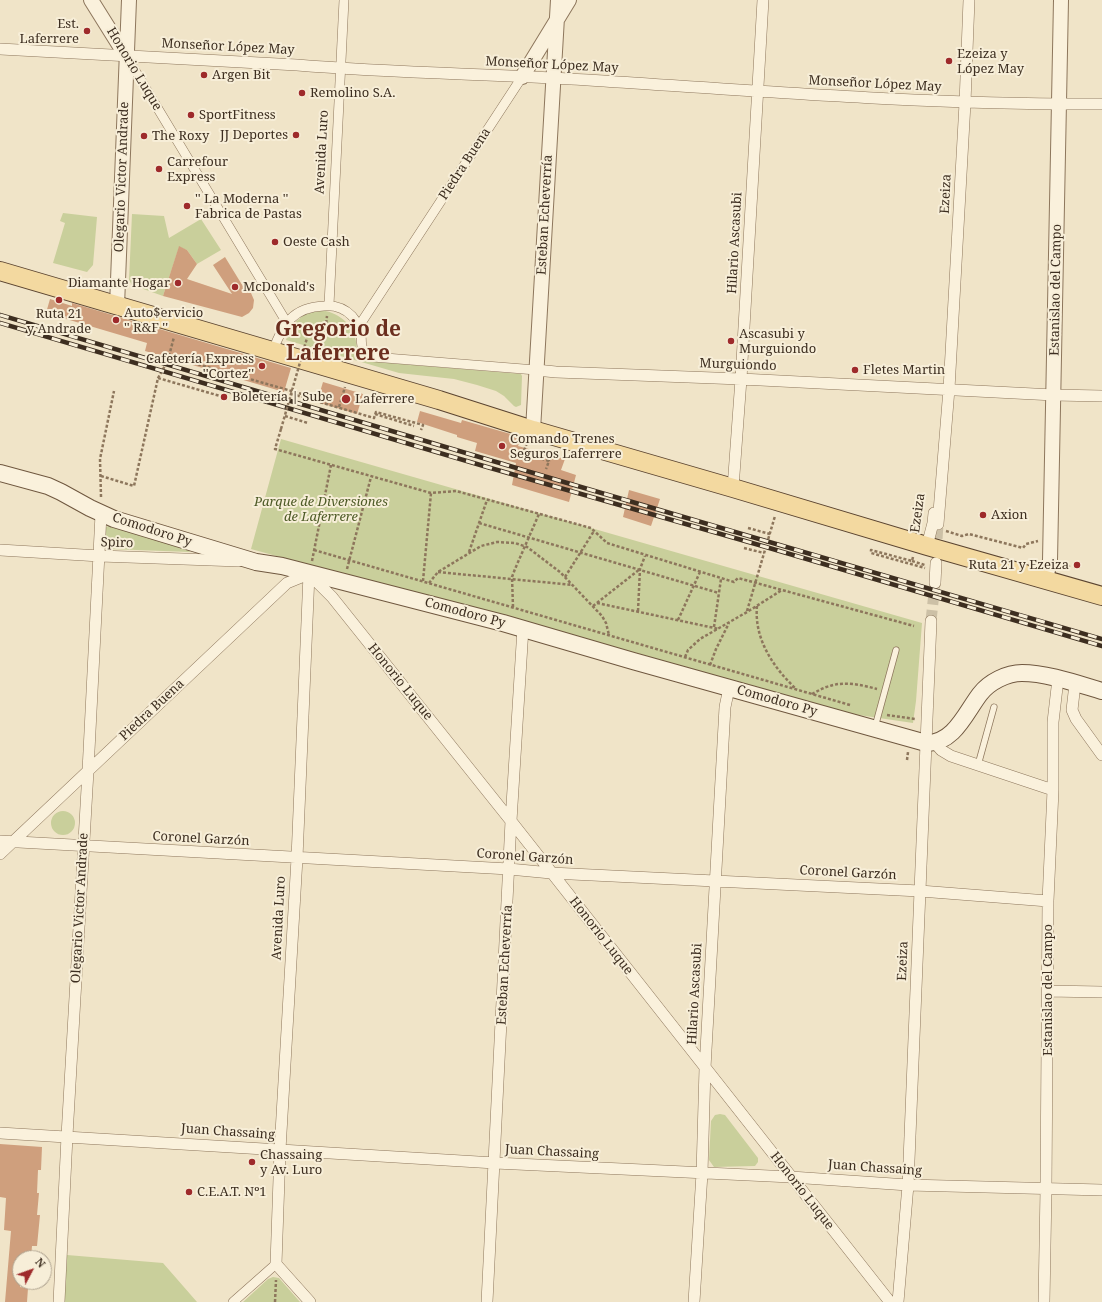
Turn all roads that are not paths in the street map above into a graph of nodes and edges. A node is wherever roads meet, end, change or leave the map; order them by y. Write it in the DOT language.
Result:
graph roads {
  1 [pos="91,0"];
  2 [pos="129,0"];
  3 [pos="344,0"];
  4 [pos="558,0"];
  5 [pos="569,0"];
  6 [pos="763,0"];
  7 [pos="969,0"];
  8 [pos="1061,0"];
  9 [pos="557,21"];
  10 [pos="0,49"];
  11 [pos="126,56"];
  12 [pos="340,68"];
  13 [pos="522,77"];
  14 [pos="553,78"];
  15 [pos="758,91"];
  16 [pos="965,103"];
  17 [pos="1059,104"];
  18 [pos="1102,104"];
  19 [pos="0,271"];
  20 [pos="329,305"];
  21 [pos="117,306"];
  22 [pos="287,323"];
  23 [pos="359,326"];
  24 [pos="273,351"];
  25 [pos="536,370"];
  26 [pos="741,379"];
  27 [pos="949,389"];
  28 [pos="1054,395"];
  29 [pos="1102,396"];
  30 [pos="532,430"];
  31 [pos="0,473"];
  32 [pos="733,488"];
  33 [pos="101,514"];
  34 [pos="938,524"];
  35 [pos="926,546"];
  36 [pos="0,550"];
  37 [pos="100,556"];
  38 [pos="256,562"];
  39 [pos="936,563"];
  40 [pos="309,574"];
  41 [pos="1046,580"];
  42 [pos="935,583"];
  43 [pos="1102,596"];
  44 [pos="931,621"];
  45 [pos="523,628"];
  46 [pos="896,650"];
  47 [pos="1058,678"];
  48 [pos="1075,684"];
  49 [pos="729,688"];
  50 [pos="1102,691"];
  51 [pos="994,707"];
  52 [pos="877,721"];
  53 [pos="931,743"];
  54 [pos="1102,755"];
  55 [pos="978,765"];
  56 [pos="88,771"];
  57 [pos="1053,790"];
  58 [pos="511,821"];
  59 [pos="0,841"];
  60 [pos="12,842"];
  61 [pos="83,847"];
  62 [pos="0,854"];
  63 [pos="297,858"];
  64 [pos="509,869"];
  65 [pos="551,873"];
  66 [pos="715,881"];
  67 [pos="920,891"];
  68 [pos="1048,901"];
  69 [pos="1048,991"];
  70 [pos="1102,992"];
  71 [pos="705,1068"];
  72 [pos="0,1133"];
  73 [pos="67,1136"];
  74 [pos="280,1150"];
  75 [pos="495,1163"];
  76 [pos="702,1173"];
  77 [pos="791,1177"];
  78 [pos="908,1185"];
  79 [pos="1046,1189"];
  80 [pos="1102,1190"];
  81 [pos="276,1264"];
  82 [pos="59,1302"];
  83 [pos="233,1302"];
  84 [pos="310,1302"];
  85 [pos="487,1302"];
  86 [pos="694,1302"];
  87 [pos="890,1302"];
  88 [pos="898,1302"];
  89 [pos="1044,1302"];
  1 -- 11 [label="street, Honorio Luque"];
  2 -- 11 [label="street, Olegario Victor Andrade"];
  3 -- 12 [label="street, Avenida Luro"];
  4 -- 9 [label="street, Esteban Echeverría"];
  5 -- 9 [label="street, Piedra Buena"];
  6 -- 15 [label="street, Hilario Ascasubi"];
  7 -- 16 [label="street, Ezeiza"];
  8 -- 17 [label="street, Estanislao del Campo"];
  9 -- 13 [label="street, Piedra Buena"];
  9 -- 14 [label="street, Esteban Echeverría"];
  10 -- 11 [label="street, Monseñor López May"];
  11 -- 12 [label="street, Monseñor López May"];
  11 -- 21 [label="street, Olegario Victor Andrade"];
  11 -- 22 [label="street, Honorio Luque"];
  12 -- 13 [label="street, Monseñor López May"];
  12 -- 20 [label="street, Avenida Luro"];
  13 -- 14 [label="street, Monseñor López May"];
  13 -- 23 [label="street, Piedra Buena"];
  14 -- 15 [label="street, Monseñor López May"];
  14 -- 25 [label="street, Esteban Echeverría"];
  15 -- 16 [label="street, Monseñor López May"];
  15 -- 26 [label="street, Hilario Ascasubi"];
  16 -- 17 [label="street, Monseñor López May"];
  16 -- 27 [label="street, Ezeiza"];
  17 -- 18 [label="street, Monseñor López May"];
  17 -- 28 [label="street, Estanislao del Campo"];
  19 -- 21 [label="main road"];
  20 -- 22 [label="street"];
  20 -- 23 [label="street"];
  21 -- 24 [label="main road"];
  22 -- 24 [label="street"];
  23 -- 25 [label="street, Murguiondo"];
  24 -- 30 [label="main road"];
  25 -- 26 [label="street, Murguiondo"];
  25 -- 30 [label="street, Esteban Echeverría"];
  26 -- 27 [label="street, Murguiondo"];
  26 -- 32 [label="street, Hilario Ascasubi"];
  27 -- 28 [label="street, Murguiondo"];
  27 -- 34 [label="street, Ezeiza"];
  27 -- 35 [label="street, Ezeiza"];
  28 -- 29 [label="street, Murguiondo"];
  28 -- 41 [label="street, Estanislao del Campo"];
  30 -- 32 [label="main road"];
  31 -- 33 [label="main road, Comodoro Py"];
  32 -- 35 [label="main road"];
  33 -- 37 [label="street, Olegario Victor Andrade"];
  33 -- 38 [label="main road, Comodoro Py"];
  35 -- 41 [label="main road"];
  36 -- 37 [label="street, Spiro"];
  37 -- 38 [label="street, Spiro"];
  37 -- 56 [label="street, Olegario Victor Andrade"];
  38 -- 40 [label="main road, Comodoro Py"];
  39 -- 42 [label="street"];
  40 -- 45 [label="main road, Comodoro Py"];
  40 -- 56 [label="street, Piedra Buena"];
  40 -- 58 [label="street, Honorio Luque"];
  40 -- 63 [label="street, Avenida Luro"];
  41 -- 43 [label="main road"];
  44 -- 53 [label="street, Ezeiza"];
  45 -- 49 [label="main road, Comodoro Py"];
  45 -- 58 [label="street, Esteban Echeverría"];
  46 -- 52 [label="lane"];
  47 -- 48 [label="main road"];
  47 -- 53 [label="main road"];
  47 -- 57 [label="street, Estanislao del Campo"];
  48 -- 50 [label="main road"];
  48 -- 54 [label="street"];
  49 -- 52 [label="main road, Comodoro Py"];
  49 -- 66 [label="street, Hilario Ascasubi"];
  51 -- 55 [label="lane"];
  52 -- 53 [label="main road, Comodoro Py"];
  53 -- 55 [label="street, Comodoro Py"];
  53 -- 67 [label="street, Ezeiza"];
  55 -- 57 [label="street, Comodoro Py"];
  56 -- 60 [label="street, Piedra Buena"];
  56 -- 61 [label="street, Olegario Victor Andrade"];
  57 -- 68 [label="street, Estanislao del Campo"];
  58 -- 64 [label="street, Esteban Echeverría"];
  58 -- 65 [label="street, Honorio Luque"];
  59 -- 60 [label="street, Coronel Garzón"];
  60 -- 61 [label="street, Coronel Garzón"];
  60 -- 62 [label="street, Piedra Buena"];
  61 -- 63 [label="street, Coronel Garzón"];
  61 -- 73 [label="street, Olegario Victor Andrade"];
  63 -- 64 [label="street, Coronel Garzón"];
  63 -- 74 [label="street, Avenida Luro"];
  64 -- 65 [label="street, Coronel Garzón"];
  64 -- 75 [label="street, Esteban Echeverría"];
  65 -- 66 [label="street, Coronel Garzón"];
  65 -- 71 [label="street, Honorio Luque"];
  66 -- 67 [label="street, Coronel Garzón"];
  66 -- 71 [label="street, Hilario Ascasubi"];
  67 -- 68 [label="street, Coronel Garzón"];
  67 -- 78 [label="street, Ezeiza"];
  68 -- 69 [label="street, Estanislao del Campo"];
  69 -- 70 [label="street"];
  69 -- 79 [label="street, Estanislao del Campo"];
  71 -- 76 [label="street, Hilario Ascasubi"];
  71 -- 77 [label="street, Honorio Luque"];
  72 -- 73 [label="street, Juan Chassaing"];
  73 -- 74 [label="street, Juan Chassaing"];
  73 -- 82 [label="street, Olegario Victor Andrade"];
  74 -- 75 [label="street, Juan Chassaing"];
  74 -- 81 [label="street, Avenida Luro"];
  75 -- 76 [label="street, Juan Chassaing"];
  75 -- 85 [label="street, Esteban Echeverría"];
  76 -- 77 [label="street, Juan Chassaing"];
  76 -- 86 [label="street, Hilario Ascasubi"];
  77 -- 78 [label="street, Juan Chassaing"];
  77 -- 87 [label="street, Honorio Luque"];
  78 -- 79 [label="street, Juan Chassaing"];
  78 -- 88 [label="street, Ezeiza"];
  79 -- 80 [label="street, Juan Chassaing"];
  79 -- 89 [label="street, Estanislao del Campo"];
  81 -- 83 [label="street"];
  81 -- 84 [label="street"];
}
